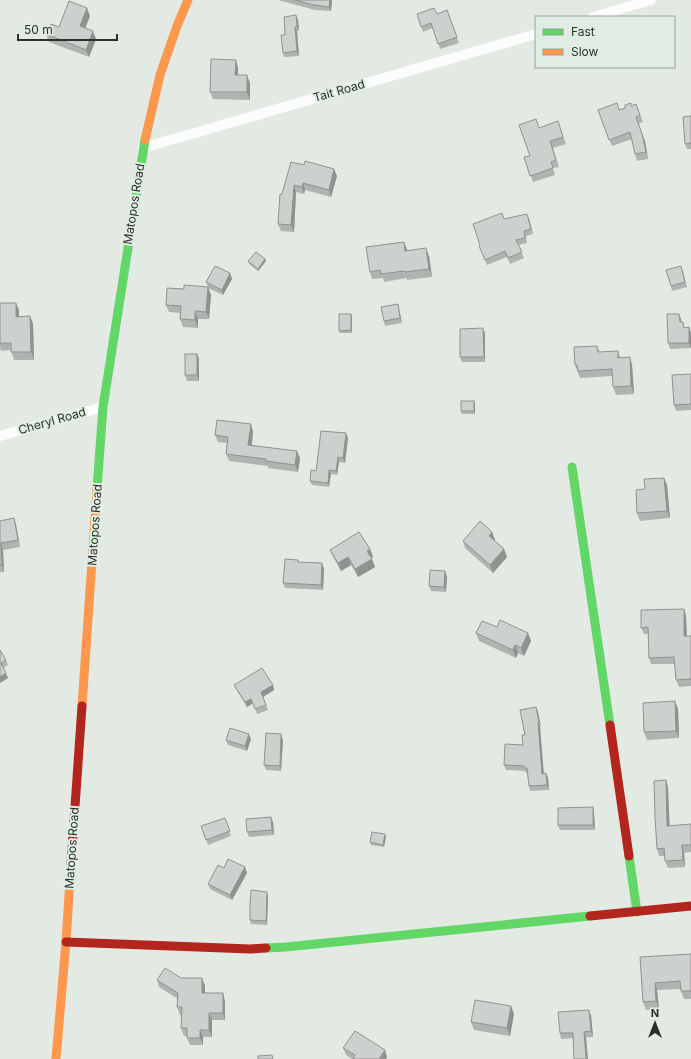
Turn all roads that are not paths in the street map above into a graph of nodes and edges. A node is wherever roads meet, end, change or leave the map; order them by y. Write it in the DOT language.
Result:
graph roads {
  1 [pos="188,0"];
  2 [pos="651,0"];
  3 [pos="596,16"];
  4 [pos="535,34"];
  5 [pos="143,148"];
  6 [pos="103,407"];
  7 [pos="0,436"];
  8 [pos="572,466"];
  9 [pos="691,906"];
  10 [pos="636,912"];
  11 [pos="66,942"];
  12 [pos="56,1059"];
  1 -- 5 [label="street, Matopos Road"];
  2 -- 3 [label="street"];
  4 -- 5 [label="street, Tait Road"];
  5 -- 6 [label="street, Matopos Road"];
  6 -- 7 [label="street, Cheryl Road"];
  6 -- 11 [label="street, Matopos Road"];
  8 -- 10 [label="street"];
  9 -- 10 [label="street"];
  10 -- 11 [label="street"];
  11 -- 12 [label="street, Matopos Road"];
}
